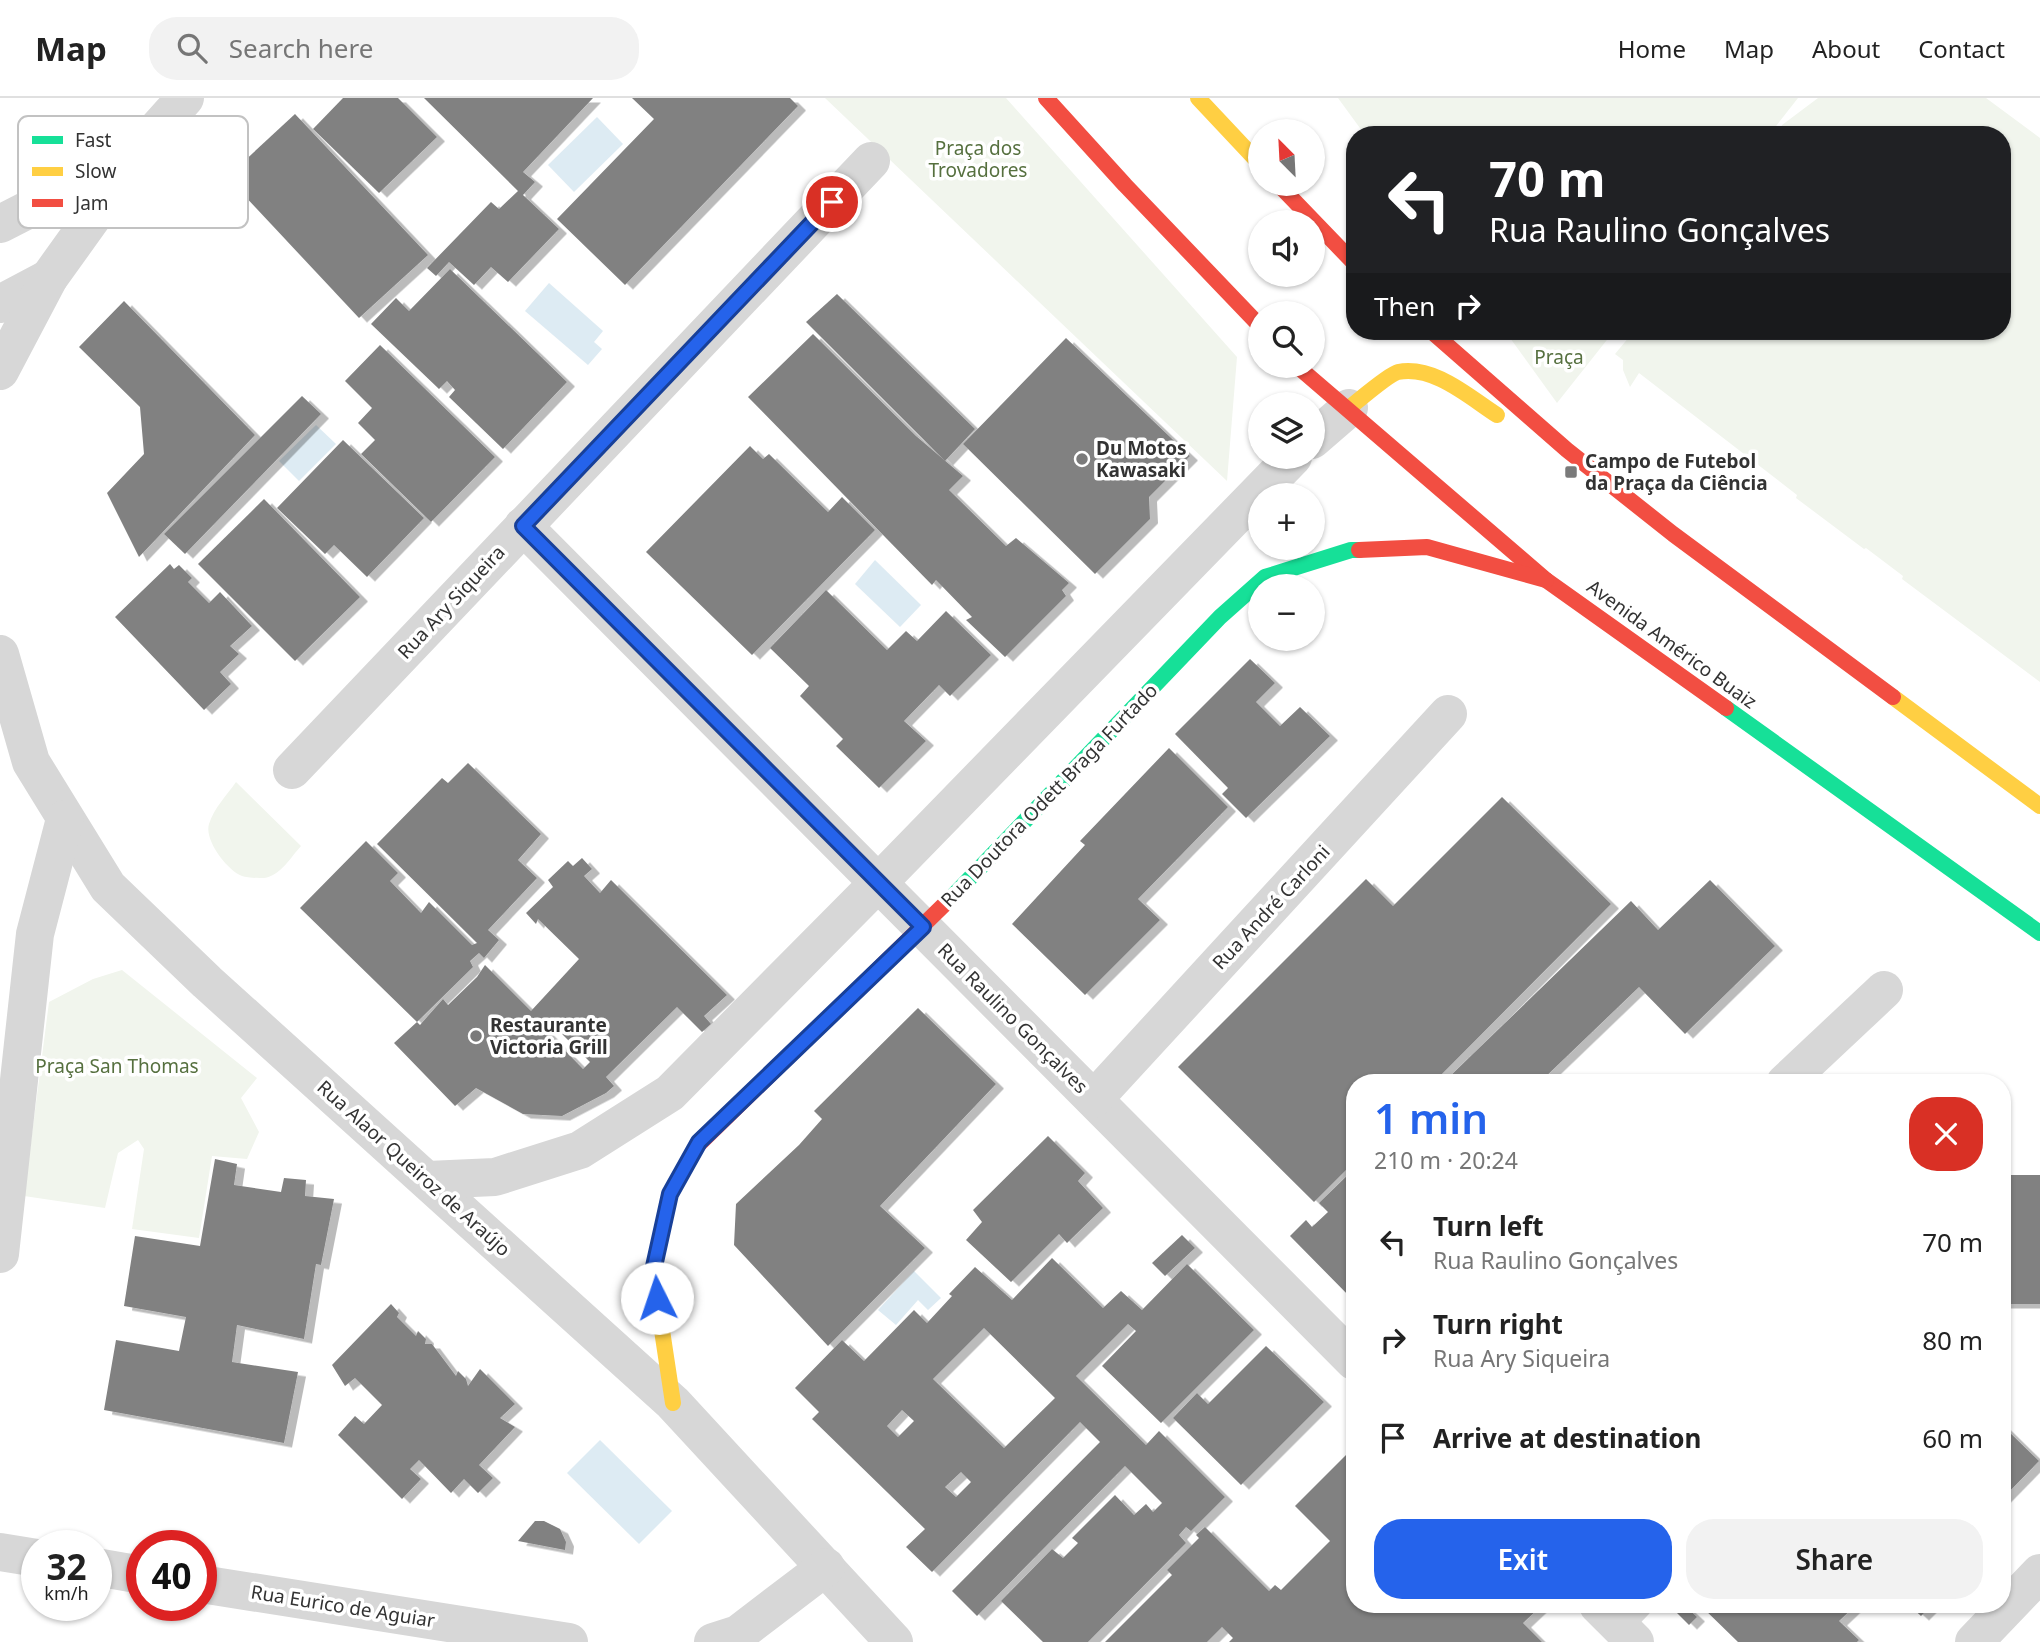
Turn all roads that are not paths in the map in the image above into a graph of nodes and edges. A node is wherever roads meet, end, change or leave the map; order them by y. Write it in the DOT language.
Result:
graph roads {
  1 [pos="185,98"];
  2 [pos="1046,98"];
  3 [pos="1198,98"];
  4 [pos="169,116"];
  5 [pos="1248,151"];
  6 [pos="871,161"];
  7 [pos="1290,196"];
  8 [pos="18,216"];
  9 [pos="0,225"];
  10 [pos="85,228"];
  11 [pos="1346,255"];
  12 [pos="49,278"];
  13 [pos="0,304"];
  14 [pos="1248,313"];
  15 [pos="1442,340"];
  16 [pos="0,371"];
  17 [pos="1312,378"];
  18 [pos="1349,408"];
  19 [pos="1325,429"];
  20 [pos="1281,469"];
  21 [pos="523,526"];
  22 [pos="1673,534"];
  23 [pos="1546,580"];
  24 [pos="0,654"];
  25 [pos="1448,714"];
  26 [pos="292,770"];
  27 [pos="2040,806"];
  28 [pos="65,818"];
  29 [pos="878,883"];
  30 [pos="923,927"];
  31 [pos="2040,933"];
  32 [pos="1884,990"];
  33 [pos="1795,1074"];
  34 [pos="1094,1100"];
  35 [pos="428,1181"];
  36 [pos="0,1254"];
  37 [pos="1346,1353"];
  38 [pos="673,1403"];
  39 [pos="0,1552"];
  40 [pos="21,1555"];
  41 [pos="826,1567"];
  42 [pos="2040,1573"];
  43 [pos="217,1587"];
  44 [pos="2011,1603"];
  45 [pos="2002,1613"];
  46 [pos="569,1642"];
  47 [pos="713,1642"];
  48 [pos="894,1642"];
  49 [pos="1974,1642"];
  1 -- 4 [label="street"];
  2 -- 14 [label="main road"];
  3 -- 5 [label="main road"];
  6 -- 21 [label="street, Rua Ary Siqueira"];
  7 -- 11 [label="main road"];
  8 -- 9 [label="street"];
  10 -- 12 [label="street"];
  12 -- 13 [label="street"];
  12 -- 16 [label="street"];
  15 -- 22 [label="main road"];
  17 -- 18 [label="main road, Avenida Américo Buaiz"];
  18 -- 19 [label="street"];
  18 -- 22 [label="main road"];
  18 -- 23 [label="main road, Avenida Américo Buaiz"];
  20 -- 29 [label="street"];
  21 -- 26 [label="street, Rua Ary Siqueira"];
  21 -- 29 [label="street, Rua Raulino Gonçalves"];
  22 -- 27 [label="main road"];
  23 -- 30 [label="main road, Rua Doutora Odett Braga Furtado"];
  23 -- 31 [label="main road, Avenida Américo Buaiz"];
  24 -- 28 [label="street, Rua Alaor Queiroz de Araújo"];
  25 -- 34 [label="street, Rua André Carloni"];
  28 -- 35 [label="street, Rua Alaor Queiroz de Araújo"];
  28 -- 36 [label="street"];
  29 -- 30 [label="street, Rua Raulino Gonçalves"];
  29 -- 35 [label="street"];
  30 -- 34 [label="street, Rua Raulino Gonçalves"];
  30 -- 38 [label="main road, Rua Doutora Odett Braga Furtado"];
  32 -- 33 [label="street"];
  34 -- 37 [label="street, Rua Raulino Gonçalves"];
  35 -- 38 [label="street, Rua Alaor Queiroz de Araújo"];
  38 -- 41 [label="street, Rua Alaor Queiroz de Araújo"];
  39 -- 40 [label="street"];
  41 -- 47 [label="street"];
  41 -- 48 [label="street, Rua Alaor Queiroz de Araújo"];
  42 -- 44 [label="street"];
  43 -- 46 [label="street, Rua Eurico de Aguiar"];
  45 -- 49 [label="street"];
}
